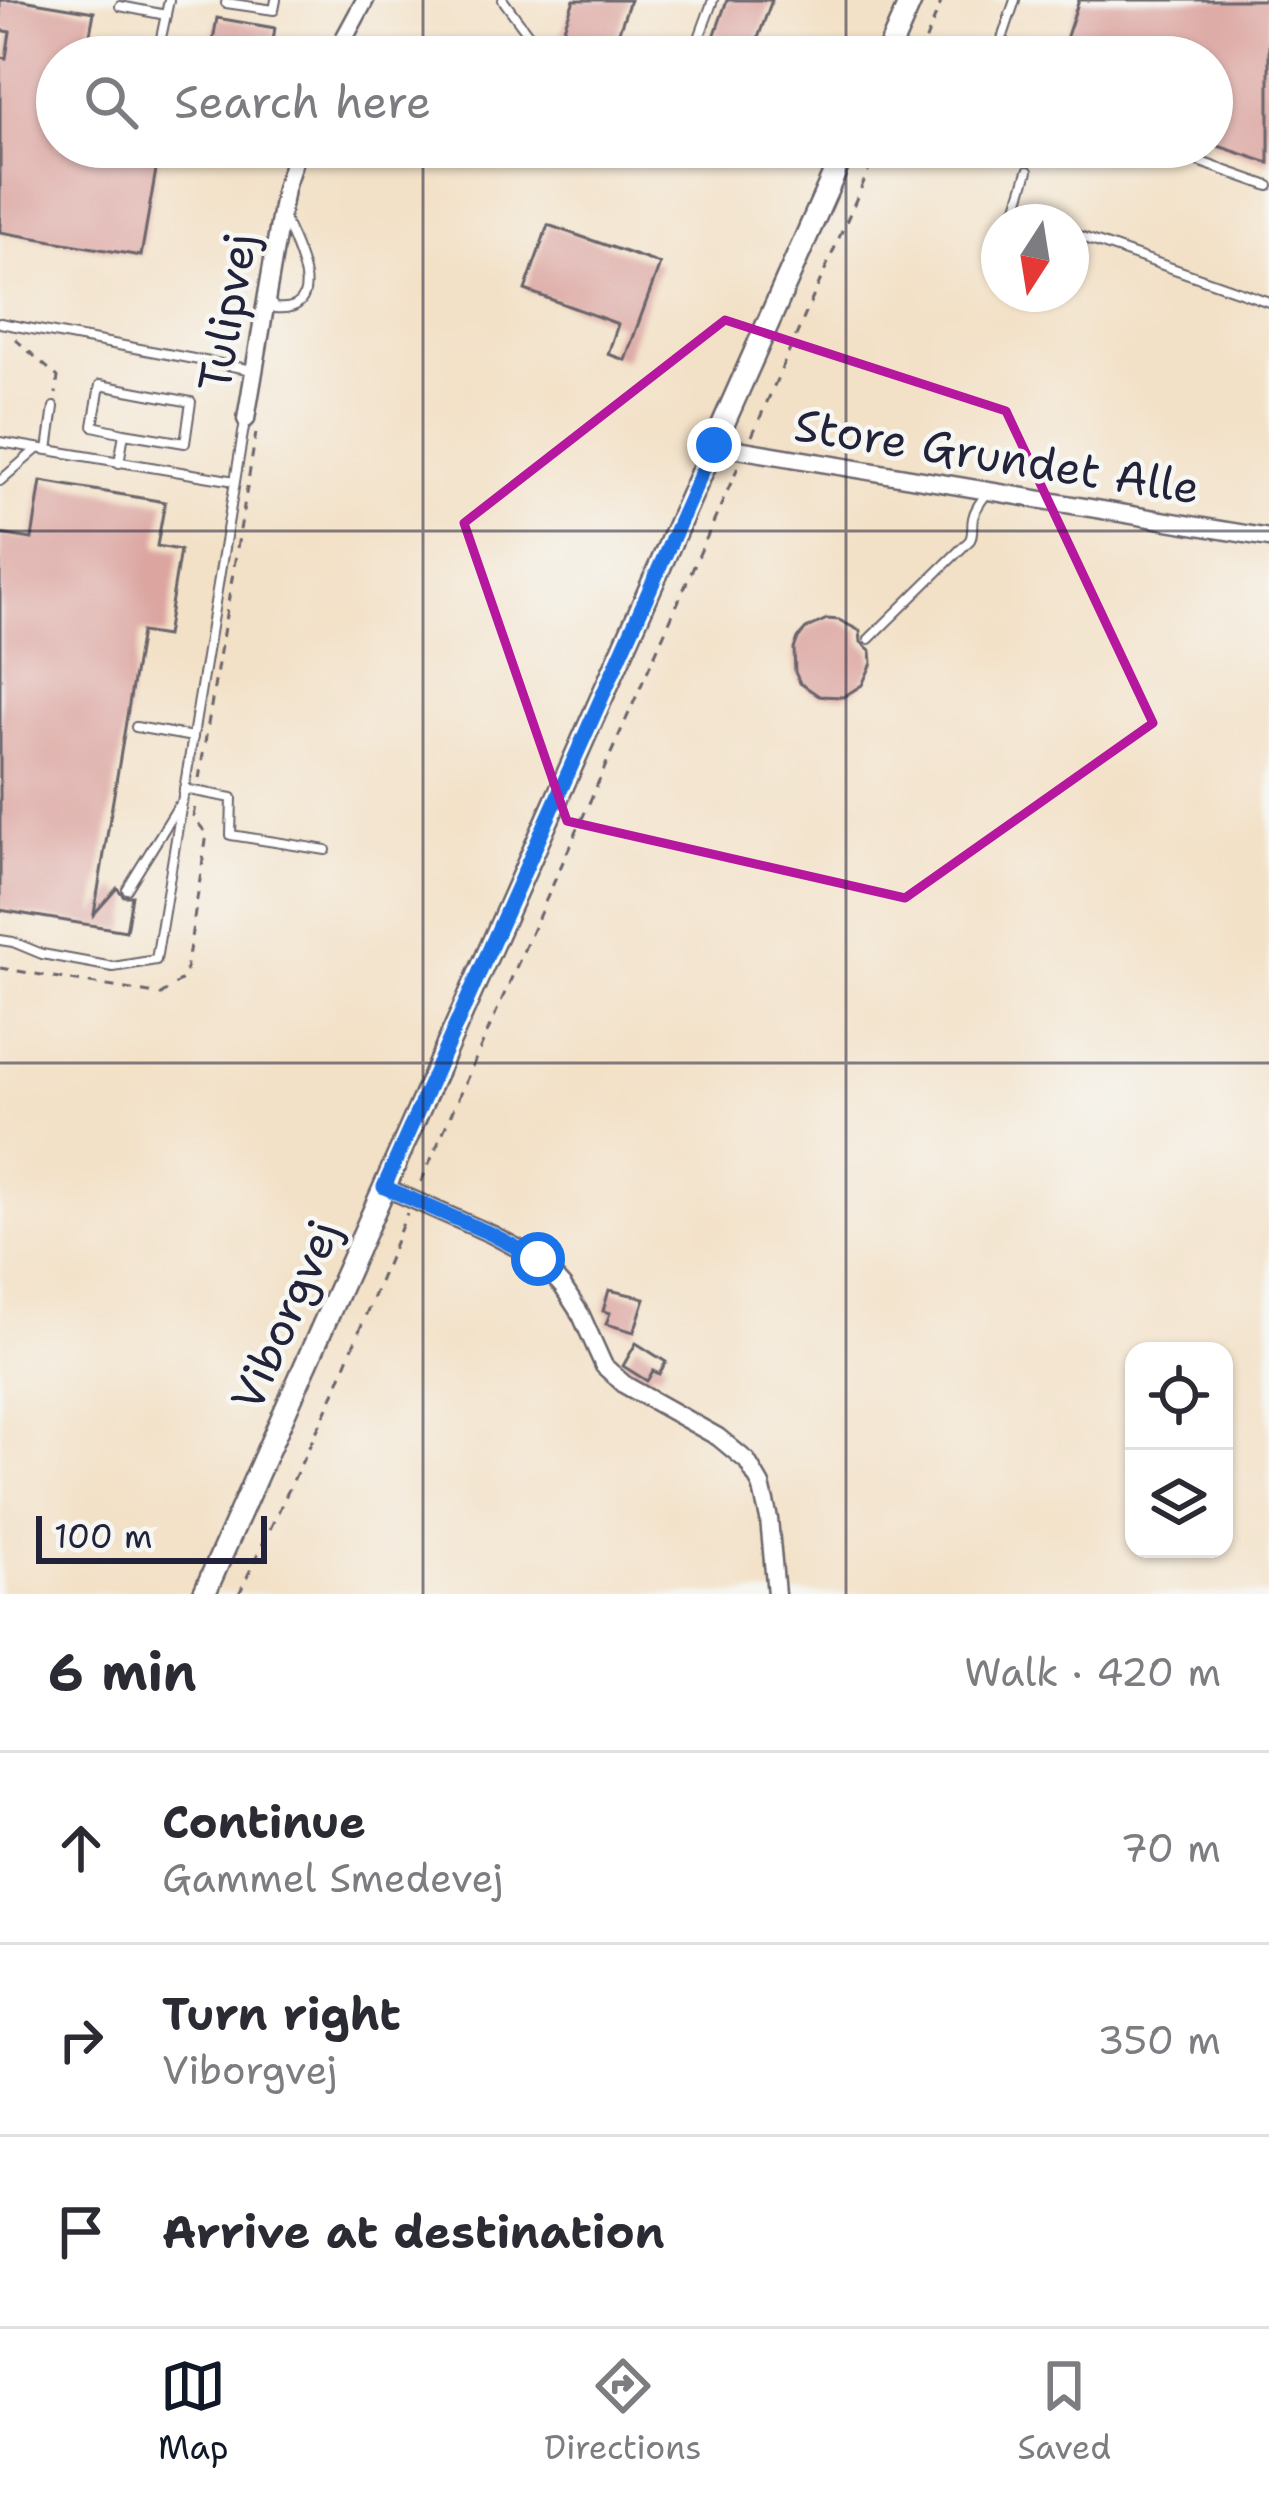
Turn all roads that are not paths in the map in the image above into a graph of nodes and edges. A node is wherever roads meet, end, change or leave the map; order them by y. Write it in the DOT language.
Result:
graph roads {
  1 [pos="169,0"];
  2 [pos="276,0"];
  3 [pos="365,0"];
  4 [pos="503,0"];
  5 [pos="713,0"];
  6 [pos="911,0"];
  7 [pos="1015,0"];
  8 [pos="226,3"];
  9 [pos="120,6"];
  10 [pos="166,15"];
  11 [pos="162,36"];
  12 [pos="345,36"];
  13 [pos="530,36"];
  14 [pos="700,36"];
  15 [pos="895,36"];
  16 [pos="1002,36"];
  17 [pos="292,168"];
  18 [pos="837,168"];
  19 [pos="1218,168"];
  20 [pos="1028,171"];
  21 [pos="1269,186"];
  22 [pos="1018,204"];
  23 [pos="280,212"];
  24 [pos="1089,239"];
  25 [pos="266,298"];
  26 [pos="1269,302"];
  27 [pos="0,323"];
  28 [pos="254,370"];
  29 [pos="54,406"];
  30 [pos="246,419"];
  31 [pos="124,434"];
  32 [pos="0,442"];
  33 [pos="714,445"];
  34 [pos="43,449"];
  35 [pos="119,463"];
  36 [pos="0,481"];
  37 [pos="235,481"];
  38 [pos="988,491"];
  39 [pos="1269,538"];
  40 [pos="869,639"];
  41 [pos="136,727"];
  42 [pos="193,737"];
  43 [pos="184,793"];
  44 [pos="326,850"];
  45 [pos="127,890"];
  46 [pos="0,940"];
  47 [pos="384,1187"];
  48 [pos="204,1594"];
  49 [pos="776,1594"];
  1 -- 10 [label="lane"];
  2 -- 8 [label="lane"];
  3 -- 12 [label="street"];
  4 -- 13 [label="lane"];
  5 -- 14 [label="lane"];
  6 -- 15 [label="street"];
  7 -- 16 [label="lane"];
  9 -- 10 [label="lane"];
  10 -- 11 [label="lane"];
  17 -- 23 [label="street, Tulipvej"];
  18 -- 33 [label="street, Viborgvej"];
  19 -- 21 [label="lane"];
  20 -- 22 [label="lane"];
  23 -- 25 [label="street, Tulipvej"];
  23 -- 25 [label="lane"];
  24 -- 26 [label="lane"];
  25 -- 28 [label="street, Tulipvej"];
  27 -- 28 [label="lane"];
  28 -- 30 [label="street, Tulipvej"];
  29 -- 34 [label="lane"];
  30 -- 37 [label="lane"];
  31 -- 31 [label="lane"];
  31 -- 35 [label="lane"];
  32 -- 34 [label="lane"];
  33 -- 38 [label="street, Store Grundet Alle"];
  33 -- 47 [label="street, Viborgvej"];
  34 -- 35 [label="lane"];
  34 -- 36 [label="lane"];
  35 -- 37 [label="lane"];
  37 -- 42 [label="lane"];
  38 -- 39 [label="street, Store Grundet Alle"];
  38 -- 40 [label="lane"];
  41 -- 42 [label="lane"];
  42 -- 43 [label="lane"];
  43 -- 44 [label="lane"];
  43 -- 45 [label="lane"];
  43 -- 46 [label="lane"];
  47 -- 48 [label="street, Viborgvej"];
  47 -- 49 [label="street"];
}
